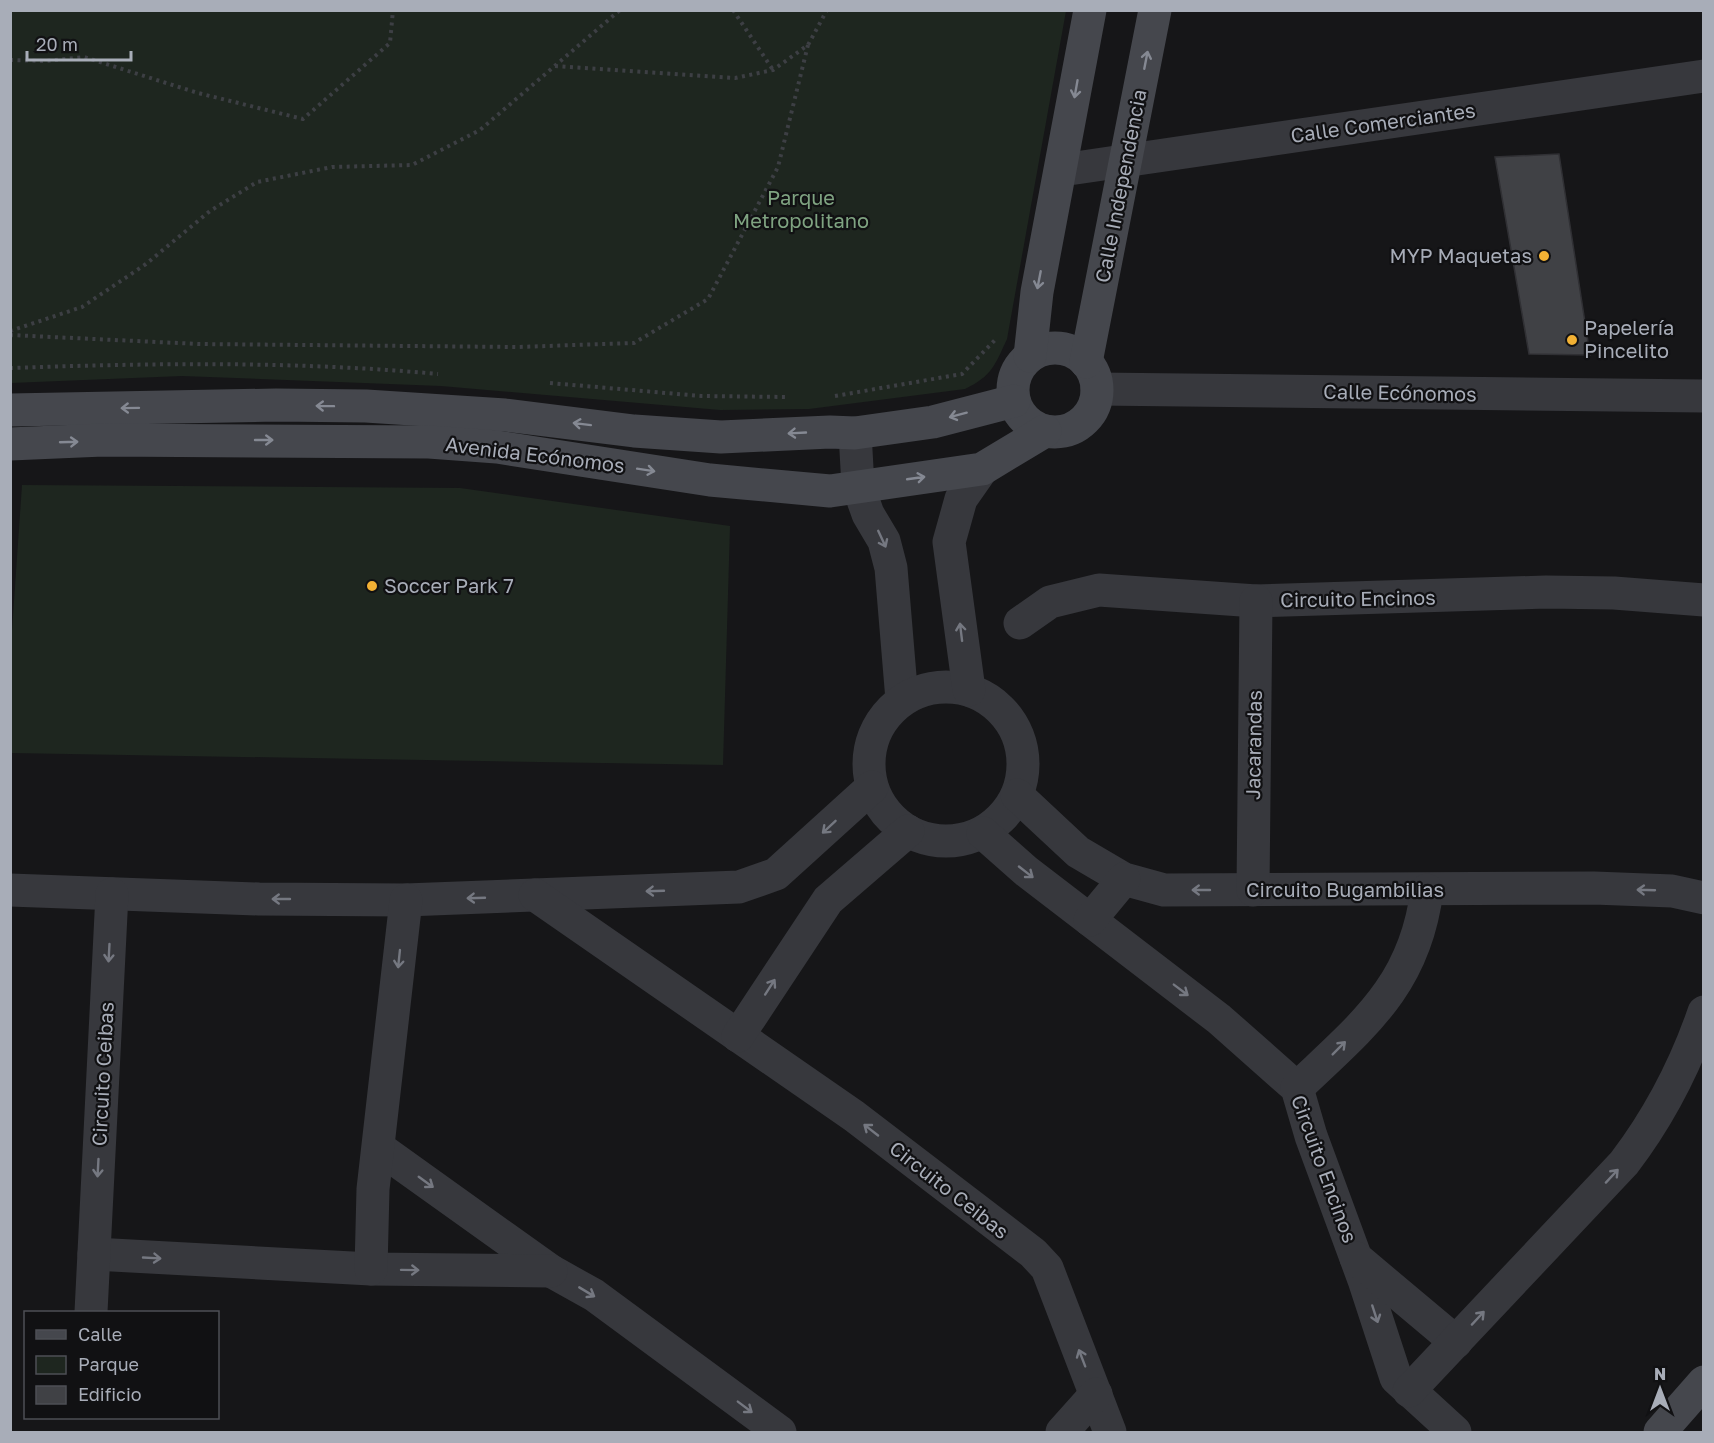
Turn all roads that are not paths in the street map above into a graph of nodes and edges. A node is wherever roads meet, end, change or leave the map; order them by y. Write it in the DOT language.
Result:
graph roads {
  1 [pos="1090,10"];
  2 [pos="1155,10"];
  3 [pos="1704,76"];
  4 [pos="1127,160"];
  5 [pos="1062,170"];
  6 [pos="1030,356"];
  7 [pos="1092,375"];
  8 [pos="1704,396"];
  9 [pos="1014,402"];
  10 [pos="366,406"];
  11 [pos="10,410"];
  12 [pos="1045,431"];
  13 [pos="855,434"];
  14 [pos="364,441"];
  15 [pos="10,444"];
  16 [pos="982,469"];
  17 [pos="858,486"];
  18 [pos="1704,600"];
  19 [pos="1256,601"];
  20 [pos="1020,623"];
  21 [pos="969,690"];
  22 [pos="902,700"];
  23 [pos="872,787"];
  24 [pos="1017,795"];
  25 [pos="908,831"];
  26 [pos="983,832"];
  27 [pos="1124,879"];
  28 [pos="10,890"];
  29 [pos="1252,890"];
  30 [pos="1427,890"];
  31 [pos="112,894"];
  32 [pos="535,895"];
  33 [pos="1704,898"];
  34 [pos="406,900"];
  35 [pos="1090,920"];
  36 [pos="1704,1012"];
  37 [pos="738,1036"];
  38 [pos="1297,1088"];
  39 [pos="379,1148"];
  40 [pos="94,1254"];
  41 [pos="1356,1258"];
  42 [pos="371,1269"];
  43 [pos="551,1271"];
  44 [pos="91,1311"];
  45 [pos="1456,1342"];
  46 [pos="1704,1382"];
  47 [pos="1409,1391"];
  48 [pos="1096,1394"];
  49 [pos="780,1432"];
  50 [pos="1062,1432"];
  51 [pos="1110,1432"];
  52 [pos="1455,1432"];
  53 [pos="1660,1432"];
  1 -- 5 [label="street, one-way"];
  4 -- 2 [label="street, Calle Independencia, one-way"];
  3 -- 4 [label="street, Calle Comerciantes"];
  4 -- 5 [label="street, Calle Comerciantes"];
  4 -- 7 [label="street, Calle Independencia"];
  5 -- 6 [label="street, one-way"];
  6 -- 7 [label="street, Calle Ecónomos"];
  6 -- 9 [label="street"];
  7 -- 8 [label="street, Calle Ecónomos"];
  7 -- 12 [label="street"];
  9 -- 12 [label="street"];
  9 -- 13 [label="street, Avenida Ecónomos, one-way"];
  10 -- 11 [label="street, Avenida Ecónomos, one-way"];
  13 -- 10 [label="street, Avenida Ecónomos, one-way"];
  10 -- 14 [label="street"];
  12 -- 16 [label="street, Avenida Ecónomos"];
  13 -- 17 [label="street"];
  15 -- 14 [label="street, Avenida Ecónomos, one-way"];
  14 -- 17 [label="street, Avenida Ecónomos, one-way"];
  17 -- 16 [label="street, Avenida Ecónomos, one-way"];
  21 -- 16 [label="street, one-way"];
  17 -- 22 [label="street, one-way"];
  18 -- 19 [label="street, Circuito Encinos"];
  19 -- 20 [label="street, Circuito Encinos"];
  19 -- 29 [label="street, Jacarandas"];
  21 -- 22 [label="street"];
  21 -- 24 [label="street"];
  22 -- 23 [label="street"];
  23 -- 25 [label="street"];
  23 -- 32 [label="street, one-way"];
  24 -- 26 [label="street"];
  24 -- 27 [label="street, Circuito Bugambilias"];
  25 -- 26 [label="street"];
  37 -- 25 [label="street, one-way"];
  26 -- 35 [label="street, Circuito Encinos, one-way"];
  29 -- 27 [label="street, Circuito Bugambilias, one-way"];
  27 -- 35 [label="street"];
  28 -- 31 [label="street"];
  29 -- 30 [label="street, Circuito Bugambilias"];
  33 -- 30 [label="street, Circuito Bugambilias, one-way"];
  38 -- 30 [label="street, one-way"];
  34 -- 31 [label="street, one-way"];
  31 -- 40 [label="street, Circuito Ceibas, one-way"];
  32 -- 34 [label="street, one-way"];
  32 -- 37 [label="street, Circuito Ceibas"];
  34 -- 39 [label="street, one-way"];
  35 -- 38 [label="street, Circuito Encinos, one-way"];
  45 -- 36 [label="street, one-way"];
  48 -- 37 [label="street, Circuito Ceibas, one-way"];
  38 -- 41 [label="street, Circuito Encinos"];
  39 -- 42 [label="street"];
  39 -- 43 [label="street, one-way"];
  40 -- 42 [label="street, one-way"];
  40 -- 44 [label="street, Circuito Ceibas"];
  41 -- 45 [label="street, Circuito Encinos"];
  41 -- 47 [label="street, Circuito Encinos, one-way"];
  42 -- 43 [label="street, one-way"];
  43 -- 49 [label="street, one-way"];
  45 -- 47 [label="street"];
  46 -- 53 [label="street"];
  47 -- 52 [label="street, Circuito Encinos"];
  48 -- 50 [label="street"];
  48 -- 51 [label="street, Circuito Ceibas"];
}
